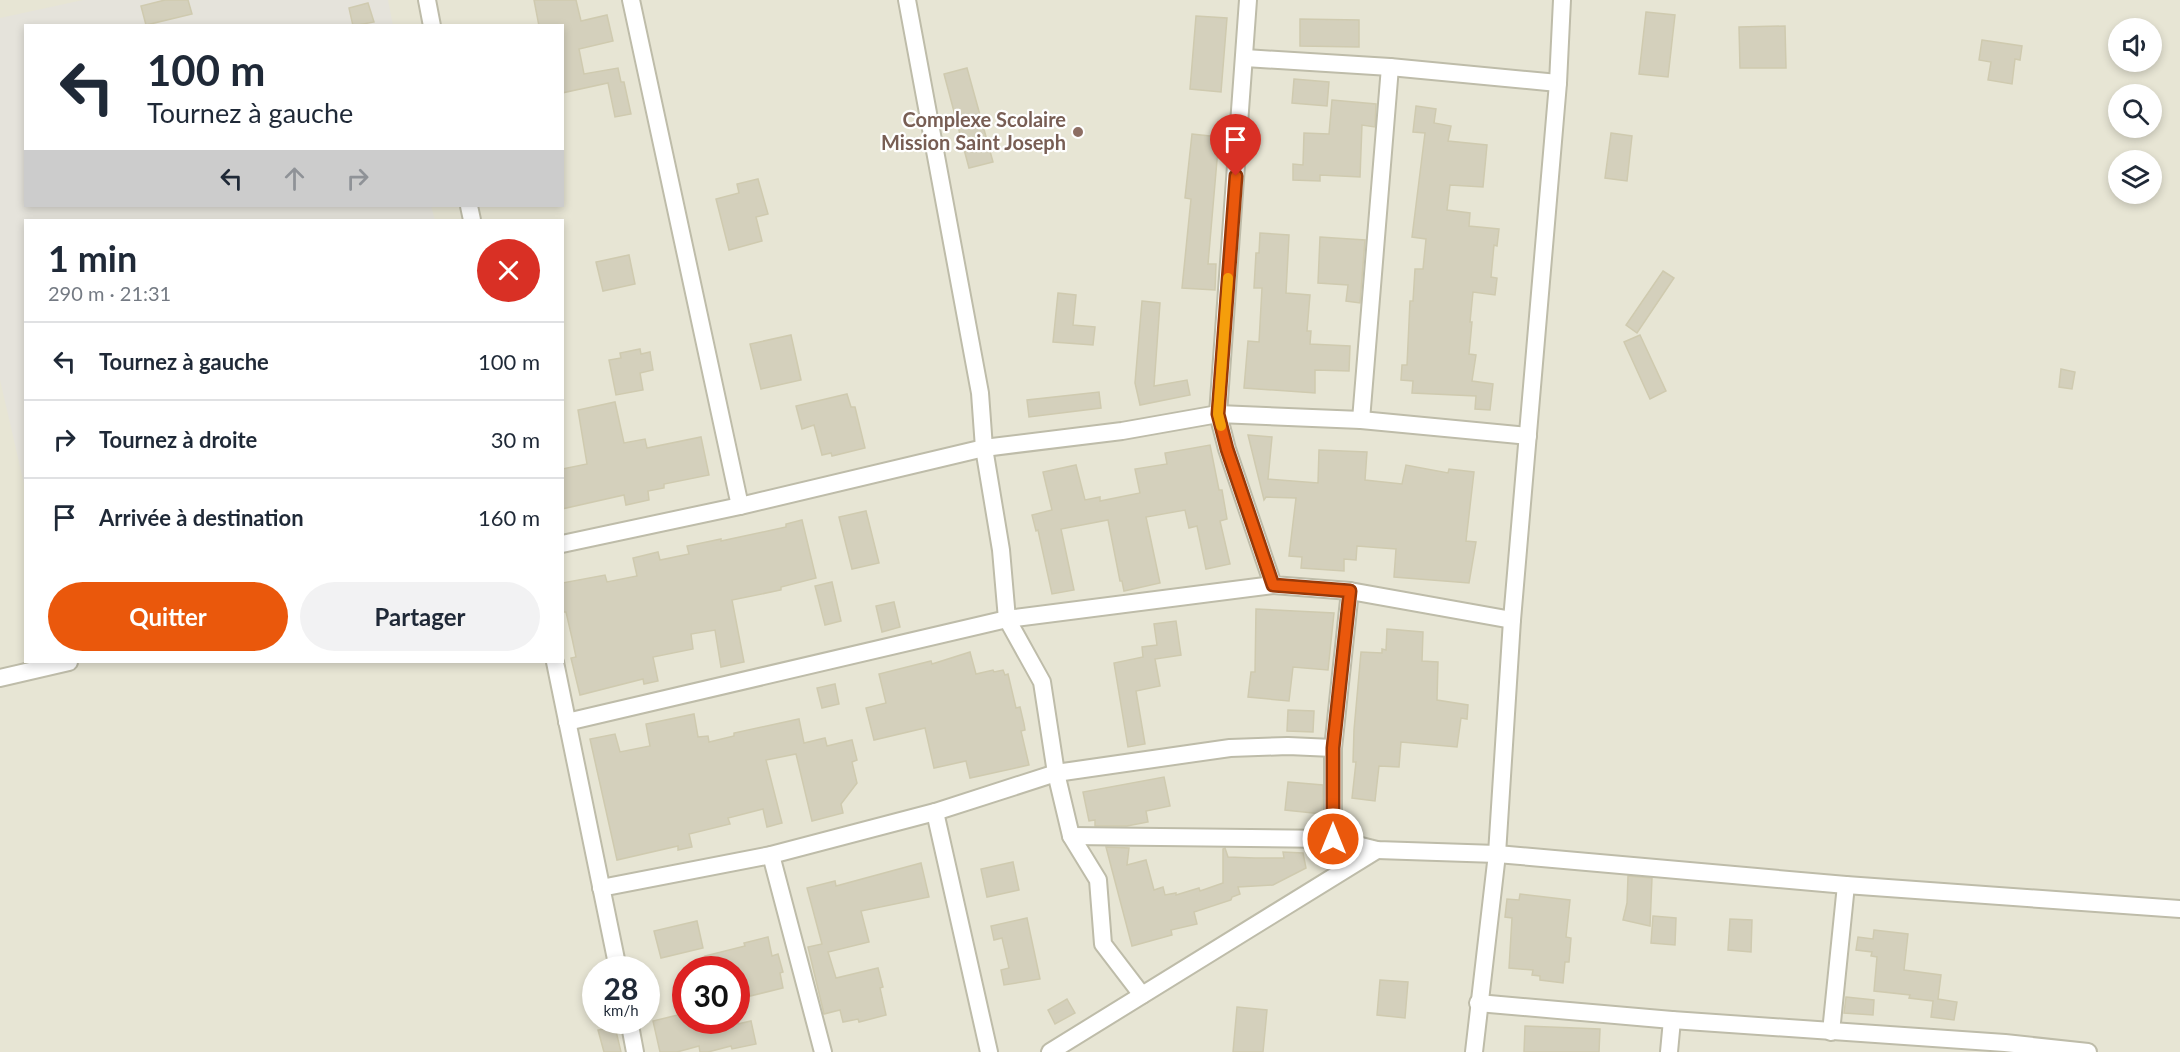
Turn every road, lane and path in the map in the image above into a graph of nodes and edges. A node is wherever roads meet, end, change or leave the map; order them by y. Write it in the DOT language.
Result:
graph roads {
  1 [pos="427,0"];
  2 [pos="631,0"];
  3 [pos="907,0"];
  4 [pos="1248,0"];
  5 [pos="1562,0"];
  6 [pos="432,24"];
  7 [pos="1245,58"];
  8 [pos="1390,67"];
  9 [pos="1558,84"];
  10 [pos="1218,414"];
  11 [pos="1361,420"];
  12 [pos="1528,436"];
  13 [pos="984,448"];
  14 [pos="740,506"];
  15 [pos="564,544"];
  16 [pos="1273,585"];
  17 [pos="1350,591"];
  18 [pos="1007,619"];
  19 [pos="1512,620"];
  20 [pos="65,663"];
  21 [pos="555,663"];
  22 [pos="0,678"];
  23 [pos="567,722"];
  24 [pos="1333,748"];
  25 [pos="1056,773"];
  26 [pos="935,812"];
  27 [pos="1071,836"];
  28 [pos="1333,839"];
  29 [pos="1377,850"];
  30 [pos="1497,854"];
  31 [pos="771,855"];
  32 [pos="1846,885"];
  33 [pos="601,888"];
  34 [pos="2180,909"];
  35 [pos="615,956"];
  36 [pos="1142,995"];
  37 [pos="1478,1003"];
  38 [pos="1672,1020"];
  39 [pos="1831,1032"];
  40 [pos="632,1034"];
  41 [pos="2004,1048"];
  42 [pos="635,1052"];
  43 [pos="823,1052"];
  44 [pos="988,1052"];
  45 [pos="1050,1052"];
  46 [pos="1474,1052"];
  47 [pos="1669,1052"];
  48 [pos="2088,1052"];
  1 -- 6 [label="street"];
  2 -- 14 [label="street"];
  3 -- 13 [label="street"];
  4 -- 7 [label="street"];
  5 -- 9 [label="street"];
  7 -- 8 [label="street"];
  7 -- 10 [label="street"];
  8 -- 9 [label="street"];
  8 -- 11 [label="street"];
  9 -- 12 [label="street"];
  10 -- 11 [label="street"];
  10 -- 13 [label="street"];
  10 -- 16 [label="street"];
  11 -- 12 [label="street"];
  12 -- 19 [label="street"];
  13 -- 14 [label="street"];
  13 -- 18 [label="street"];
  14 -- 15 [label="street"];
  16 -- 17 [label="street"];
  16 -- 18 [label="street"];
  17 -- 19 [label="street"];
  17 -- 24 [label="street"];
  18 -- 23 [label="street"];
  18 -- 25 [label="street"];
  19 -- 30 [label="street"];
  20 -- 22 [label="street"];
  21 -- 23 [label="street"];
  23 -- 33 [label="street"];
  24 -- 25 [label="street"];
  24 -- 28 [label="street"];
  25 -- 26 [label="street"];
  25 -- 27 [label="street"];
  26 -- 31 [label="street"];
  26 -- 44 [label="street"];
  27 -- 28 [label="street"];
  27 -- 36 [label="street"];
  28 -- 29 [label="street"];
  29 -- 30 [label="street"];
  29 -- 36 [label="street"];
  30 -- 32 [label="street"];
  30 -- 37 [label="street"];
  31 -- 33 [label="street"];
  31 -- 43 [label="street"];
  32 -- 34 [label="street"];
  32 -- 39 [label="street"];
  33 -- 35 [label="street"];
  36 -- 45 [label="street"];
  37 -- 38 [label="street"];
  37 -- 46 [label="street"];
  38 -- 39 [label="street"];
  38 -- 47 [label="street"];
  39 -- 41 [label="street"];
  40 -- 42 [label="street"];
  41 -- 48 [label="street"];
}
